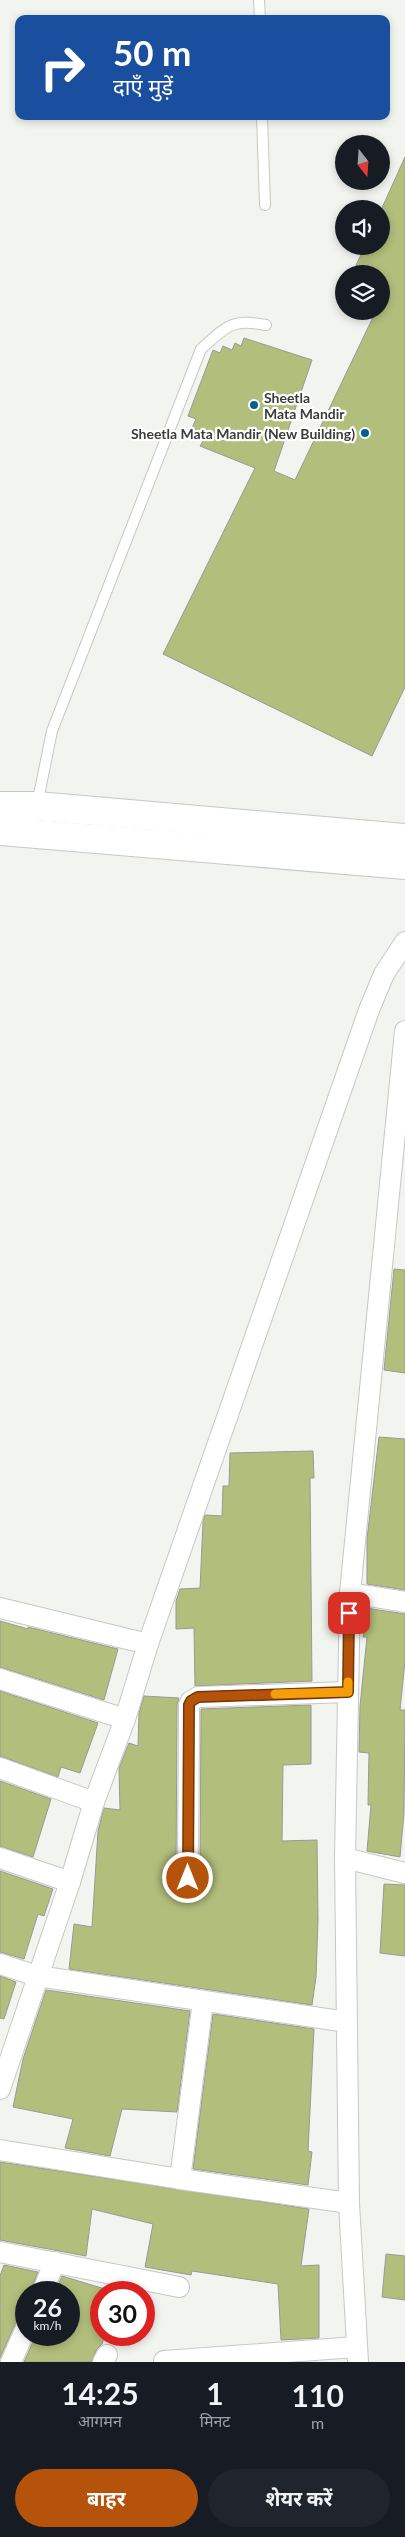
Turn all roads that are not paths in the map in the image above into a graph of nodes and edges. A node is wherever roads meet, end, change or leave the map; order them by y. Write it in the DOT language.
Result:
graph roads {
  1 [pos="259,0"];
  2 [pos="260,15"];
  3 [pos="262,120"];
  4 [pos="265,206"];
  5 [pos="266,325"];
  6 [pos="0,806"];
  7 [pos="37,806"];
  8 [pos="0,831"];
  9 [pos="405,838"];
  10 [pos="405,865"];
  11 [pos="405,942"];
  12 [pos="405,1031"];
  13 [pos="350,1593"];
  14 [pos="405,1602"];
  15 [pos="0,1608"];
  16 [pos="148,1644"];
  17 [pos="0,1679"];
  18 [pos="348,1692"];
  19 [pos="125,1718"];
  20 [pos="0,1768"];
  21 [pos="94,1802"];
  22 [pos="0,1858"];
  23 [pos="345,1858"];
  24 [pos="405,1873"];
  25 [pos="188,1878"];
  26 [pos="70,1882"];
  27 [pos="0,1964"];
  28 [pos="37,1976"];
  29 [pos="203,2001"];
  30 [pos="347,2022"];
  31 [pos="0,2089"];
  32 [pos="0,2150"];
  33 [pos="180,2179"];
  34 [pos="349,2203"];
  35 [pos="0,2252"];
  36 [pos="55,2262"];
  37 [pos="47,2281"];
  38 [pos="179,2287"];
  39 [pos="18,2346"];
  40 [pos="357,2355"];
  41 [pos="164,2361"];
  42 [pos="11,2362"];
  1 -- 2 [label="lane"];
  3 -- 4 [label="lane"];
  5 -- 7 [label="lane"];
  6 -- 7 [label="main road"];
  7 -- 9 [label="main road"];
  8 -- 10 [label="main road"];
  11 -- 16 [label="street"];
  12 -- 13 [label="street"];
  13 -- 14 [label="street"];
  13 -- 18 [label="street"];
  15 -- 16 [label="street"];
  16 -- 19 [label="street"];
  17 -- 19 [label="street"];
  18 -- 23 [label="street"];
  18 -- 25 [label="street"];
  19 -- 21 [label="street"];
  20 -- 21 [label="street"];
  21 -- 26 [label="street"];
  22 -- 26 [label="street"];
  23 -- 24 [label="street"];
  23 -- 30 [label="street"];
  26 -- 28 [label="street"];
  27 -- 28 [label="street"];
  28 -- 29 [label="street"];
  28 -- 31 [label="street"];
  29 -- 30 [label="street"];
  29 -- 33 [label="street"];
  30 -- 34 [label="street"];
  32 -- 33 [label="street"];
  33 -- 34 [label="street"];
  34 -- 40 [label="street"];
  35 -- 36 [label="street"];
  36 -- 37 [label="street"];
  36 -- 38 [label="street"];
  39 -- 42 [label="street"];
  40 -- 41 [label="street"];
}
